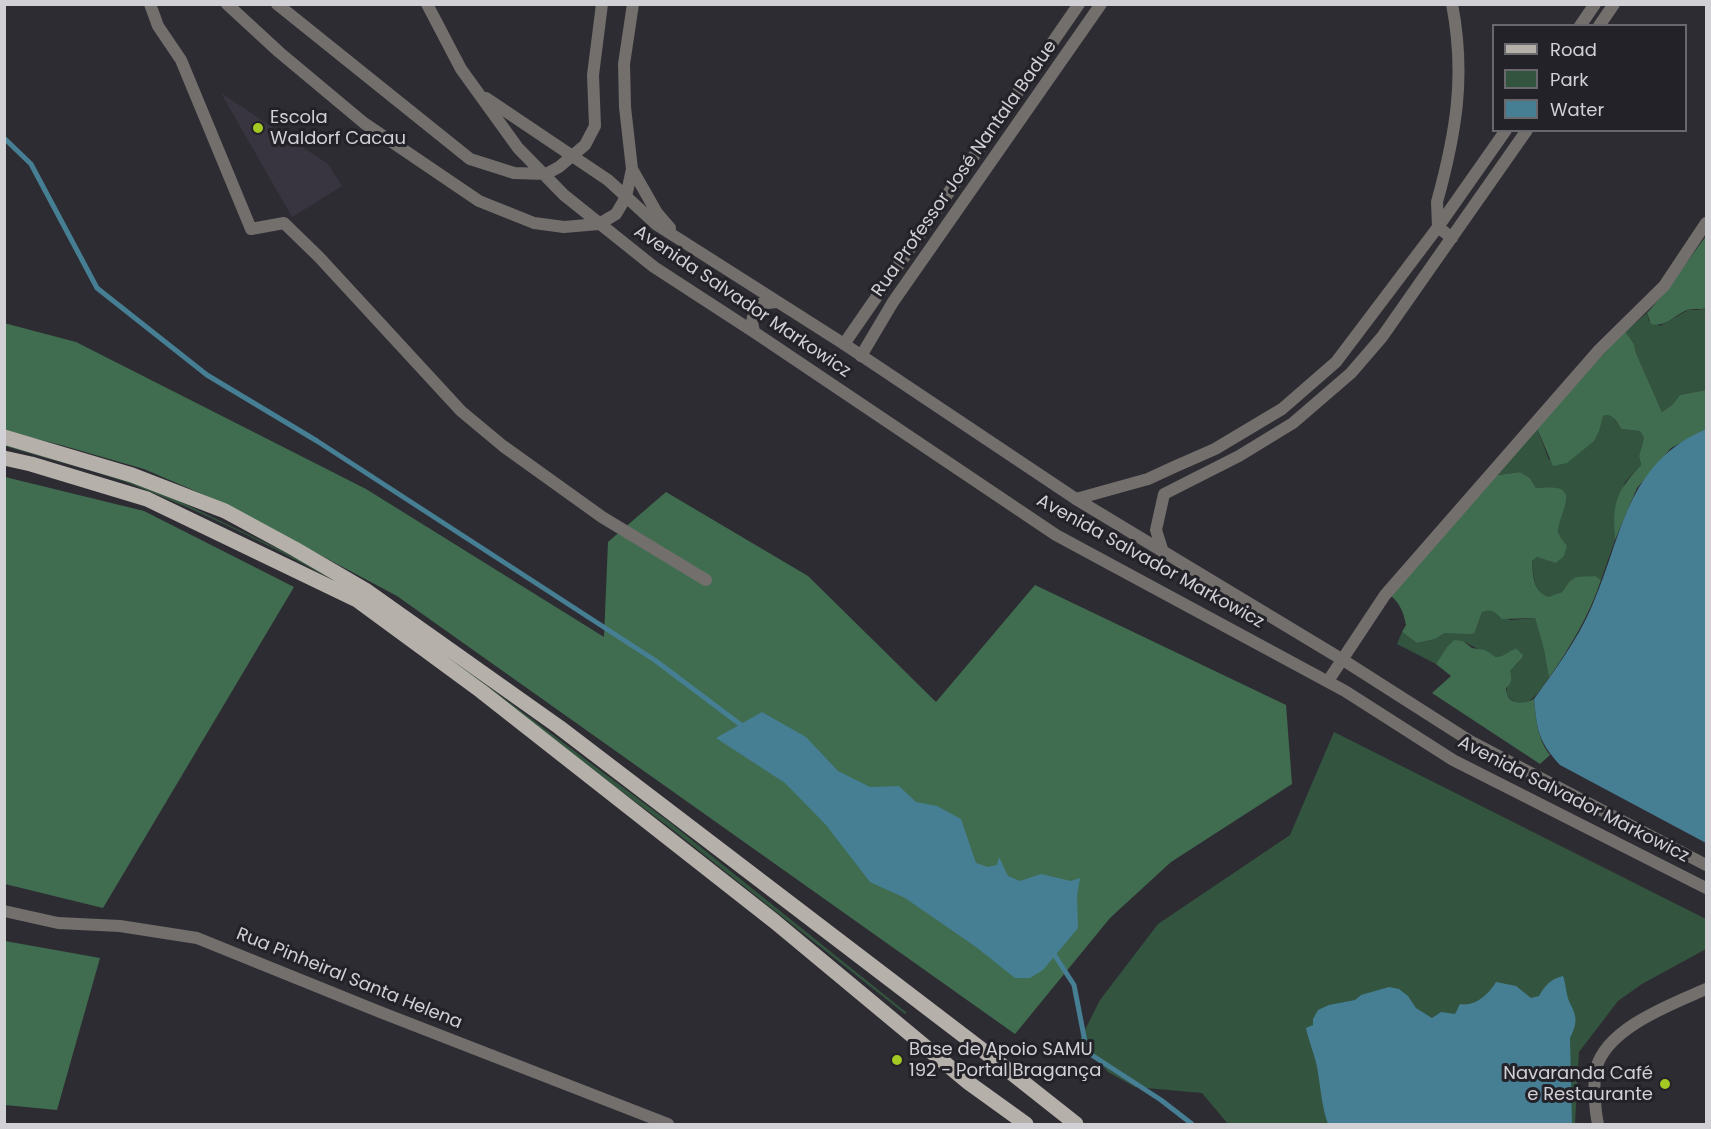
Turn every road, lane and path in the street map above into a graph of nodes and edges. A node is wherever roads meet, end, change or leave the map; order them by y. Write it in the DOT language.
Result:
graph roads {
  1 [pos="150,4"];
  2 [pos="227,4"];
  3 [pos="277,4"];
  4 [pos="427,4"];
  5 [pos="602,4"];
  6 [pos="633,4"];
  7 [pos="1079,4"];
  8 [pos="1101,4"];
  9 [pos="1452,4"];
  10 [pos="1595,4"];
  11 [pos="1614,4"];
  12 [pos="1581,24"];
  13 [pos="1600,24"];
  14 [pos="479,94"];
  15 [pos="1505,132"];
  16 [pos="1526,132"];
  17 [pos="573,157"];
  18 [pos="632,169"];
  19 [pos="546,174"];
  20 [pos="626,197"];
  21 [pos="1707,223"];
  22 [pos="598,224"];
  23 [pos="1438,227"];
  24 [pos="1452,238"];
  25 [pos="680,241"];
  26 [pos="776,303"];
  27 [pos="754,332"];
  28 [pos="844,344"];
  29 [pos="861,356"];
  30 [pos="4,437"];
  31 [pos="4,458"];
  32 [pos="1148,478"];
  33 [pos="1164,494"];
  34 [pos="1076,499"];
  35 [pos="1163,552"];
  36 [pos="706,580"];
  37 [pos="1343,660"];
  38 [pos="1328,681"];
  39 [pos="1707,865"];
  40 [pos="1707,888"];
  41 [pos="4,911"];
  42 [pos="1707,989"];
  43 [pos="1597,1123"];
  44 [pos="668,1125"];
  45 [pos="1026,1125"];
  46 [pos="1076,1125"];
  1 -- 36 [label="street"];
  2 -- 22 [label="street"];
  3 -- 19 [label="street"];
  4 -- 14 [label="street, Avenida Salvador Markowicz"];
  5 -- 17 [label="street"];
  6 -- 18 [label="street"];
  7 -- 28 [label="street, Rua Professor José Nantala Badue"];
  8 -- 29 [label="street, Rua Professor José Nantala Badue"];
  9 -- 23 [label="street"];
  10 -- 12 [label="street"];
  11 -- 13 [label="street"];
  14 -- 17 [label="street, Avenida Salvador Markowicz"];
  14 -- 19 [label="street, Avenida Salvador Markowicz"];
  15 -- 23 [label="street"];
  16 -- 24 [label="street"];
  17 -- 19 [label="street"];
  17 -- 20 [label="street, Avenida Salvador Markowicz"];
  18 -- 20 [label="street"];
  18 -- 25 [label="street"];
  19 -- 22 [label="street, Avenida Salvador Markowicz"];
  20 -- 22 [label="street"];
  20 -- 25 [label="street, Avenida Salvador Markowicz"];
  21 -- 37 [label="street"];
  22 -- 27 [label="street, Avenida Salvador Markowicz"];
  23 -- 24 [label="street"];
  23 -- 32 [label="street"];
  24 -- 33 [label="street"];
  25 -- 26 [label="street, Avenida Salvador Markowicz"];
  26 -- 27 [label="street"];
  26 -- 28 [label="street, Avenida Salvador Markowicz"];
  27 -- 38 [label="street, Avenida Salvador Markowicz"];
  28 -- 29 [label="street, Avenida Salvador Markowicz"];
  29 -- 34 [label="street, Avenida Salvador Markowicz"];
  30 -- 46 [label="main road"];
  31 -- 45 [label="main road"];
  32 -- 33 [label="street"];
  32 -- 34 [label="street"];
  33 -- 35 [label="street"];
  34 -- 35 [label="street, Avenida Salvador Markowicz"];
  35 -- 37 [label="street, Avenida Salvador Markowicz"];
  37 -- 38 [label="street"];
  37 -- 39 [label="street, Avenida Salvador Markowicz"];
  38 -- 40 [label="street, Avenida Salvador Markowicz"];
  41 -- 44 [label="street, Rua Pinheiral Santa Helena"];
  42 -- 43 [label="street"];
}
